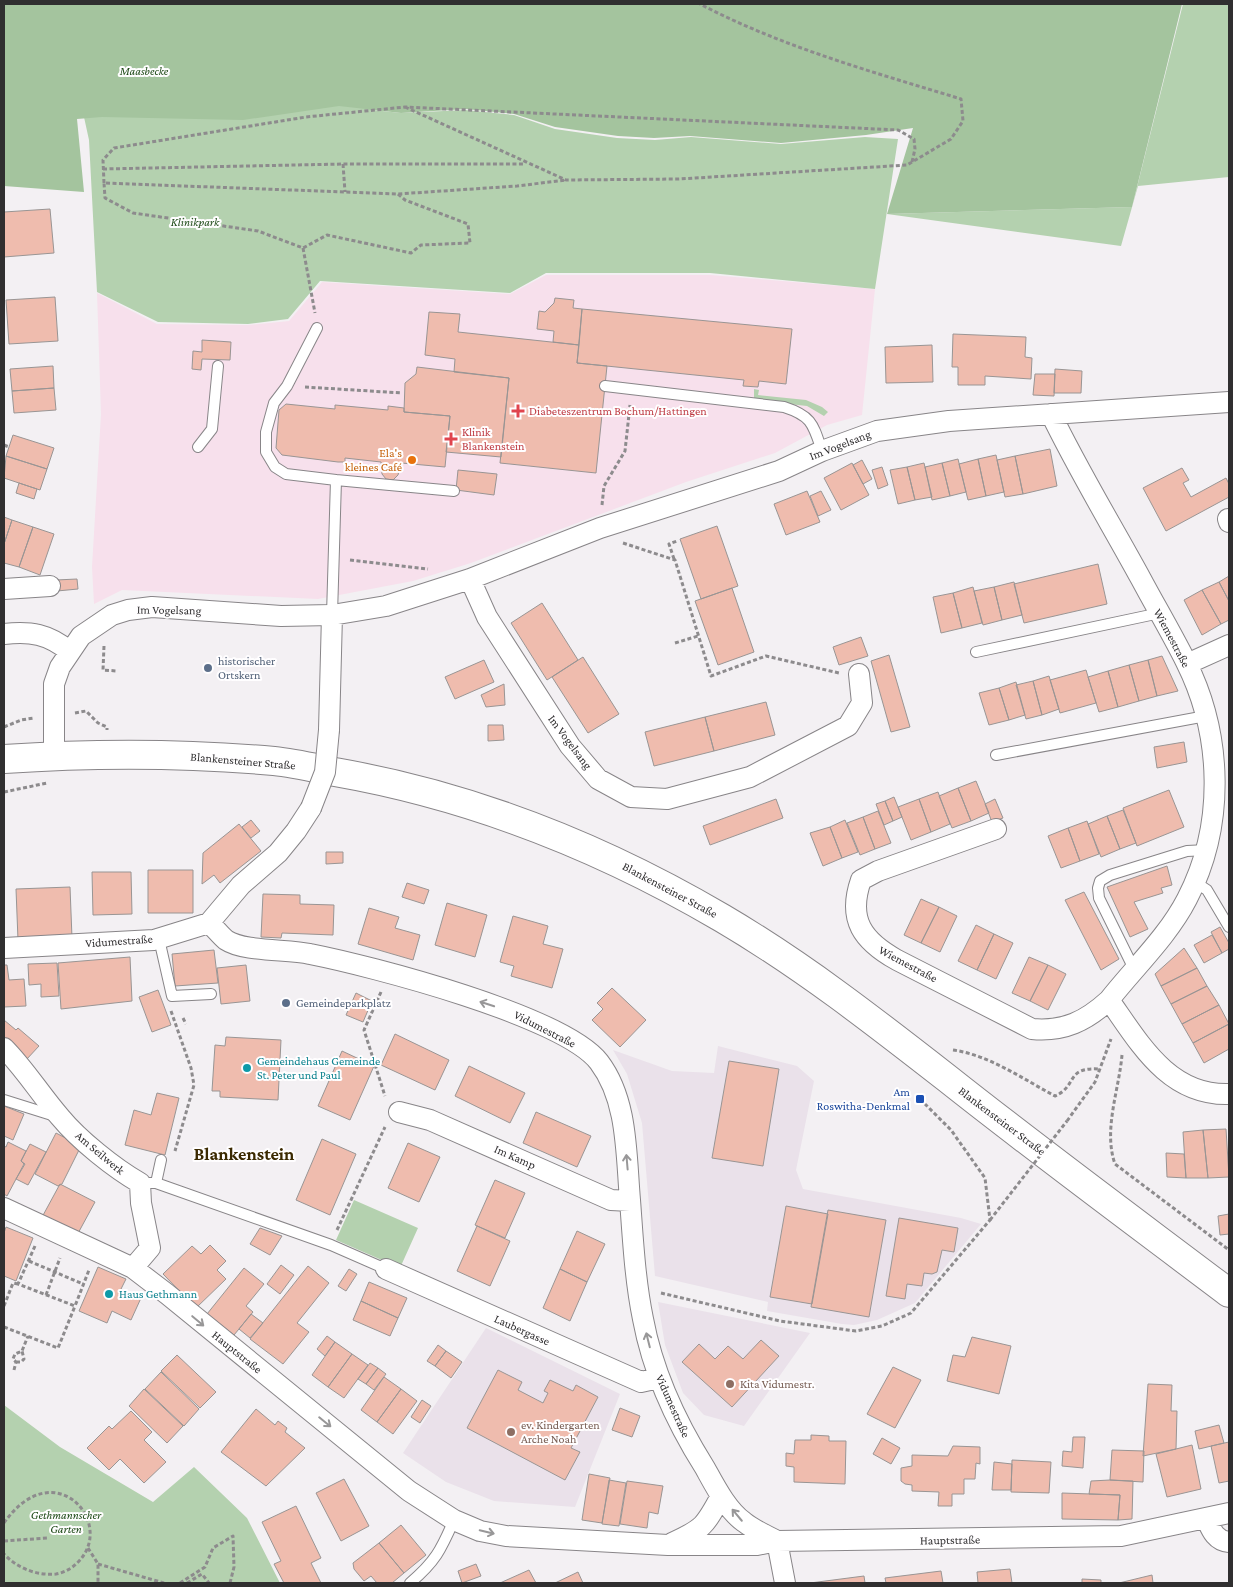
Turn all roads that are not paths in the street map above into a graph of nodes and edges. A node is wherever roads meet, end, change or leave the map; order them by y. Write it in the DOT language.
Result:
graph roads {
  1 [pos="317,328"];
  2 [pos="218,366"];
  3 [pos="605,386"];
  4 [pos="1229,402"];
  5 [pos="1051,414"];
  6 [pos="198,447"];
  7 [pos="822,451"];
  8 [pos="336,480"];
  9 [pos="454,491"];
  10 [pos="470,578"];
  11 [pos="50,586"];
  12 [pos="4,589"];
  13 [pos="1160,613"];
  14 [pos="332,615"];
  15 [pos="4,634"];
  16 [pos="1229,645"];
  17 [pos="69,651"];
  18 [pos="976,652"];
  19 [pos="1187,664"];
  20 [pos="859,674"];
  21 [pos="1206,716"];
  22 [pos="996,755"];
  23 [pos="54,756"];
  24 [pos="4,760"];
  25 [pos="996,829"];
  26 [pos="1207,850"];
  27 [pos="1195,882"];
  28 [pos="209,923"];
  29 [pos="1229,927"];
  30 [pos="159,939"];
  31 [pos="4,948"];
  32 [pos="1134,969"];
  33 [pos="212,994"];
  34 [pos="1108,1000"];
  35 [pos="4,1048"];
  36 [pos="1229,1094"];
  37 [pos="4,1100"];
  38 [pos="399,1112"];
  39 [pos="61,1118"];
  40 [pos="161,1160"];
  41 [pos="148,1183"];
  42 [pos="630,1201"];
  43 [pos="4,1208"];
  44 [pos="133,1268"];
  45 [pos="386,1270"];
  46 [pos="1229,1293"];
  47 [pos="659,1378"];
  48 [pos="721,1496"];
  49 [pos="1229,1513"];
  50 [pos="1206,1518"];
  51 [pos="454,1520"];
  52 [pos="777,1541"];
  53 [pos="1229,1542"];
  54 [pos="668,1545"];
  55 [pos="410,1583"];
  56 [pos="785,1583"];
  1 -- 8 [label="lane"];
  2 -- 6 [label="lane"];
  3 -- 7 [label="lane"];
  4 -- 5 [label="street, Im Vogelsang"];
  5 -- 7 [label="street, Im Vogelsang"];
  5 -- 13 [label="street, Wiemestraße"];
  7 -- 10 [label="street, Im Vogelsang"];
  8 -- 9 [label="lane"];
  8 -- 14 [label="lane"];
  10 -- 14 [label="street, Im Vogelsang"];
  10 -- 20 [label="street, Im Vogelsang"];
  11 -- 12 [label="street"];
  13 -- 18 [label="lane"];
  13 -- 19 [label="street, Wiemestraße"];
  14 -- 17 [label="street, Im Vogelsang"];
  14 -- 28 [label="street, bridge"];
  15 -- 17 [label="street"];
  16 -- 19 [label="street"];
  17 -- 23 [label="street, Im Vogelsang"];
  19 -- 21 [label="street, Wiemestraße"];
  21 -- 22 [label="lane"];
  21 -- 26 [label="street, Wiemestraße"];
  23 -- 24 [label="main road, Blankensteiner Straße"];
  23 -- 46 [label="main road, Blankensteiner Straße"];
  25 -- 34 [label="street, Wiemestraße"];
  26 -- 27 [label="street, Wiemestraße"];
  26 -- 32 [label="lane"];
  27 -- 29 [label="lane"];
  27 -- 32 [label="street, Wiemestraße"];
  28 -- 30 [label="street, Vidumestraße"];
  42 -- 28 [label="street, Vidumestraße, one-way"];
  30 -- 31 [label="street, Vidumestraße"];
  30 -- 33 [label="lane"];
  32 -- 34 [label="street, Wiemestraße"];
  34 -- 36 [label="street"];
  35 -- 39 [label="street, Am Seilwerk"];
  37 -- 39 [label="lane"];
  38 -- 42 [label="street, Im Kamp"];
  39 -- 41 [label="street, Am Seilwerk"];
  40 -- 41 [label="lane"];
  41 -- 44 [label="street"];
  41 -- 45 [label="lane"];
  47 -- 42 [label="street, Vidumestraße, one-way"];
  43 -- 44 [label="street, Hauptstraße"];
  44 -- 51 [label="street, Hauptstraße, one-way"];
  45 -- 47 [label="street, Laubergasse"];
  47 -- 48 [label="street, Vidumestraße"];
  52 -- 48 [label="street, Vidumestraße, one-way"];
  48 -- 54 [label="street, Hauptstraße"];
  49 -- 50 [label="street, Hauptstraße"];
  50 -- 52 [label="street, Hauptstraße"];
  50 -- 53 [label="street"];
  51 -- 54 [label="street, Hauptstraße, one-way"];
  51 -- 55 [label="lane"];
  52 -- 54 [label="street, Hauptstraße"];
  52 -- 56 [label="street"];
}
